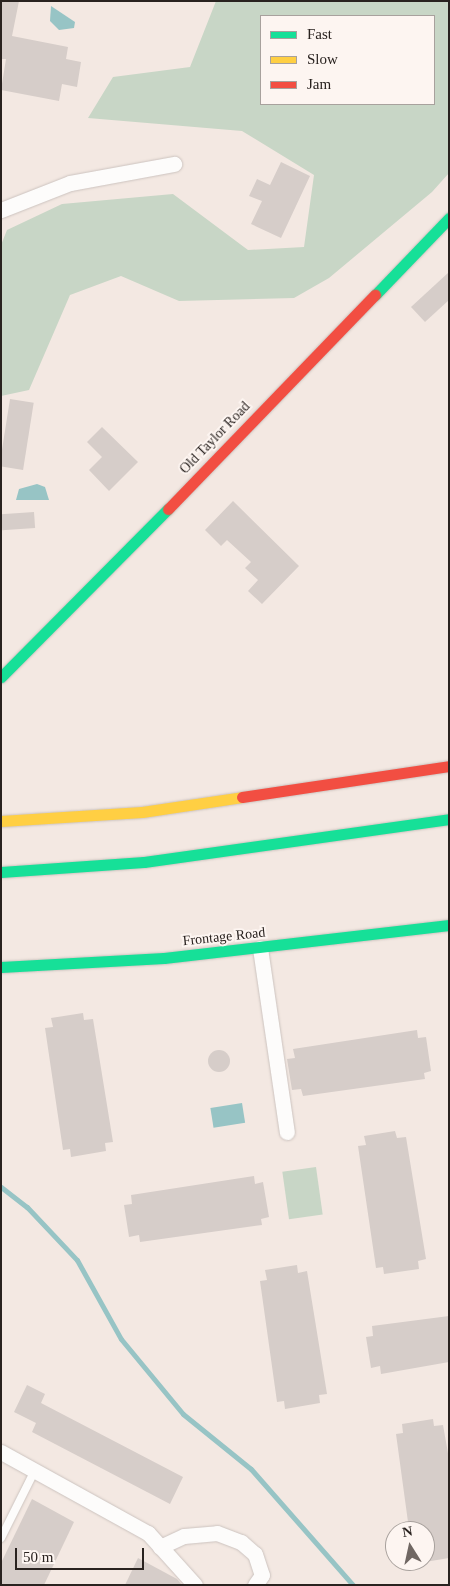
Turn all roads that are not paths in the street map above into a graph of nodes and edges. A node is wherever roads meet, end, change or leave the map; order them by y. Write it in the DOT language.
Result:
graph roads {
  1 [pos="174,164"];
  2 [pos="1,210"];
  3 [pos="449,218"];
  4 [pos="1,677"];
  5 [pos="449,766"];
  6 [pos="449,819"];
  7 [pos="1,821"];
  8 [pos="1,872"];
  9 [pos="449,925"];
  10 [pos="260,948"];
  11 [pos="1,967"];
  12 [pos="287,1132"];
  13 [pos="1,1452"];
  14 [pos="34,1470"];
  15 [pos="1,1538"];
  16 [pos="160,1547"];
  17 [pos="195,1585"];
  18 [pos="255,1585"];
  1 -- 2 [label="street"];
  3 -- 4 [label="main road, Old Taylor Road"];
  5 -- 7 [label="main road"];
  6 -- 8 [label="main road"];
  9 -- 10 [label="main road, Frontage Road"];
  10 -- 11 [label="main road, Frontage Road"];
  10 -- 12 [label="street"];
  13 -- 14 [label="street"];
  14 -- 15 [label="lane"];
  14 -- 16 [label="street"];
  16 -- 17 [label="street"];
  16 -- 18 [label="street"];
}
